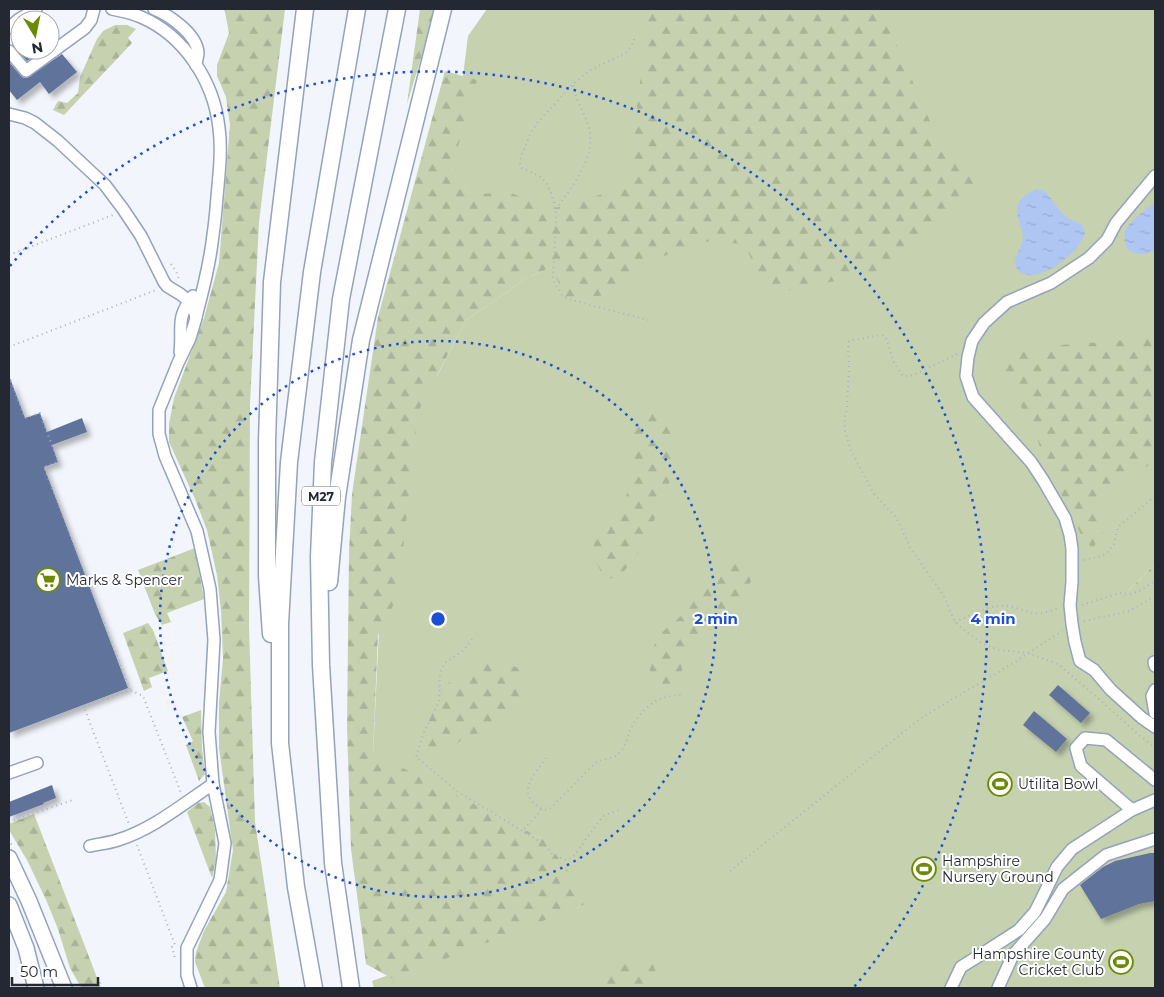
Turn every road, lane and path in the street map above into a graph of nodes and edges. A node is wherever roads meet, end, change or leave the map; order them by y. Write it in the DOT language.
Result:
graph roads {
  1 [pos="36,9"];
  2 [pos="94,9"];
  3 [pos="112,9"];
  4 [pos="154,9"];
  5 [pos="305,9"];
  6 [pos="356,9"];
  7 [pos="397,9"];
  8 [pos="443,9"];
  9 [pos="9,28"];
  10 [pos="634,39"];
  11 [pos="9,50"];
  12 [pos="196,65"];
  13 [pos="573,84"];
  14 [pos="9,114"];
  15 [pos="1155,176"];
  16 [pos="123,209"];
  17 [pos="556,210"];
  18 [pos="9,254"];
  19 [pos="208,263"];
  20 [pos="171,264"];
  21 [pos="167,286"];
  22 [pos="189,301"];
  23 [pos="196,318"];
  24 [pos="648,320"];
  25 [pos="9,347"];
  26 [pos="970,347"];
  27 [pos="178,363"];
  28 [pos="9,376"];
  29 [pos="1155,496"];
  30 [pos="1072,562"];
  31 [pos="1155,578"];
  32 [pos="1070,606"];
  33 [pos="955,622"];
  34 [pos="472,639"];
  35 [pos="1015,662"];
  36 [pos="321,665"];
  37 [pos="130,690"];
  38 [pos="1155,690"];
  39 [pos="684,694"];
  40 [pos="84,707"];
  41 [pos="1155,713"];
  42 [pos="1155,727"];
  43 [pos="280,743"];
  44 [pos="1155,747"];
  45 [pos="546,758"];
  46 [pos="37,762"];
  47 [pos="9,773"];
  48 [pos="1155,780"];
  49 [pos="213,784"];
  50 [pos="73,800"];
  51 [pos="1155,800"];
  52 [pos="185,804"];
  53 [pos="541,809"];
  54 [pos="619,810"];
  55 [pos="1132,810"];
  56 [pos="9,822"];
  57 [pos="523,831"];
  58 [pos="1155,839"];
  59 [pos="90,846"];
  60 [pos="9,858"];
  61 [pos="730,871"];
  62 [pos="9,905"];
  63 [pos="102,979"];
  64 [pos="36,988"];
  65 [pos="64,988"];
  66 [pos="98,988"];
  67 [pos="191,988"];
  68 [pos="314,988"];
  69 [pos="351,988"];
  70 [pos="951,988"];
  71 [pos="998,988"];
  1 -- 9 [label="lane"];
  2 -- 11 [label="lane"];
  3 -- 12 [label="lane"];
  4 -- 12 [label="lane"];
  5 -- 43 [label="highway, M27"];
  6 -- 43 [label="highway, M27"];
  7 -- 36 [label="highway, M27"];
  8 -- 36 [label="highway, M27"];
  10 -- 13 [label="path"];
  12 -- 19 [label="lane"];
  13 -- 17 [label="path"];
  13 -- 17 [label="path"];
  14 -- 16 [label="lane"];
  15 -- 26 [label="lane"];
  16 -- 18 [label="path"];
  16 -- 21 [label="lane"];
  17 -- 24 [label="path"];
  19 -- 22 [label="lane"];
  19 -- 23 [label="lane"];
  20 -- 21 [label="path"];
  21 -- 22 [label="lane"];
  21 -- 25 [label="path"];
  22 -- 23 [label="lane"];
  22 -- 27 [label="lane"];
  23 -- 27 [label="lane"];
  26 -- 30 [label="lane"];
  26 -- 33 [label="path"];
  27 -- 49 [label="lane"];
  28 -- 37 [label="path"];
  29 -- 30 [label="path"];
  30 -- 32 [label="lane"];
  31 -- 32 [label="path"];
  32 -- 33 [label="path"];
  32 -- 42 [label="lane"];
  33 -- 44 [label="path"];
  34 -- 57 [label="path"];
  35 -- 61 [label="path"];
  36 -- 69 [label="highway, M27"];
  37 -- 40 [label="path"];
  37 -- 52 [label="path"];
  38 -- 41 [label="lane"];
  39 -- 53 [label="path"];
  43 -- 68 [label="highway, M27"];
  45 -- 53 [label="path"];
  46 -- 47 [label="lane"];
  48 -- 55 [label="lane"];
  49 -- 52 [label="lane"];
  49 -- 67 [label="lane"];
  50 -- 56 [label="path"];
  51 -- 55 [label="lane"];
  52 -- 59 [label="lane"];
  53 -- 57 [label="path"];
  54 -- 57 [label="path"];
  55 -- 70 [label="lane"];
  58 -- 71 [label="lane"];
  60 -- 65 [label="main road"];
  62 -- 64 [label="main road"];
  63 -- 66 [label="path"];
}
